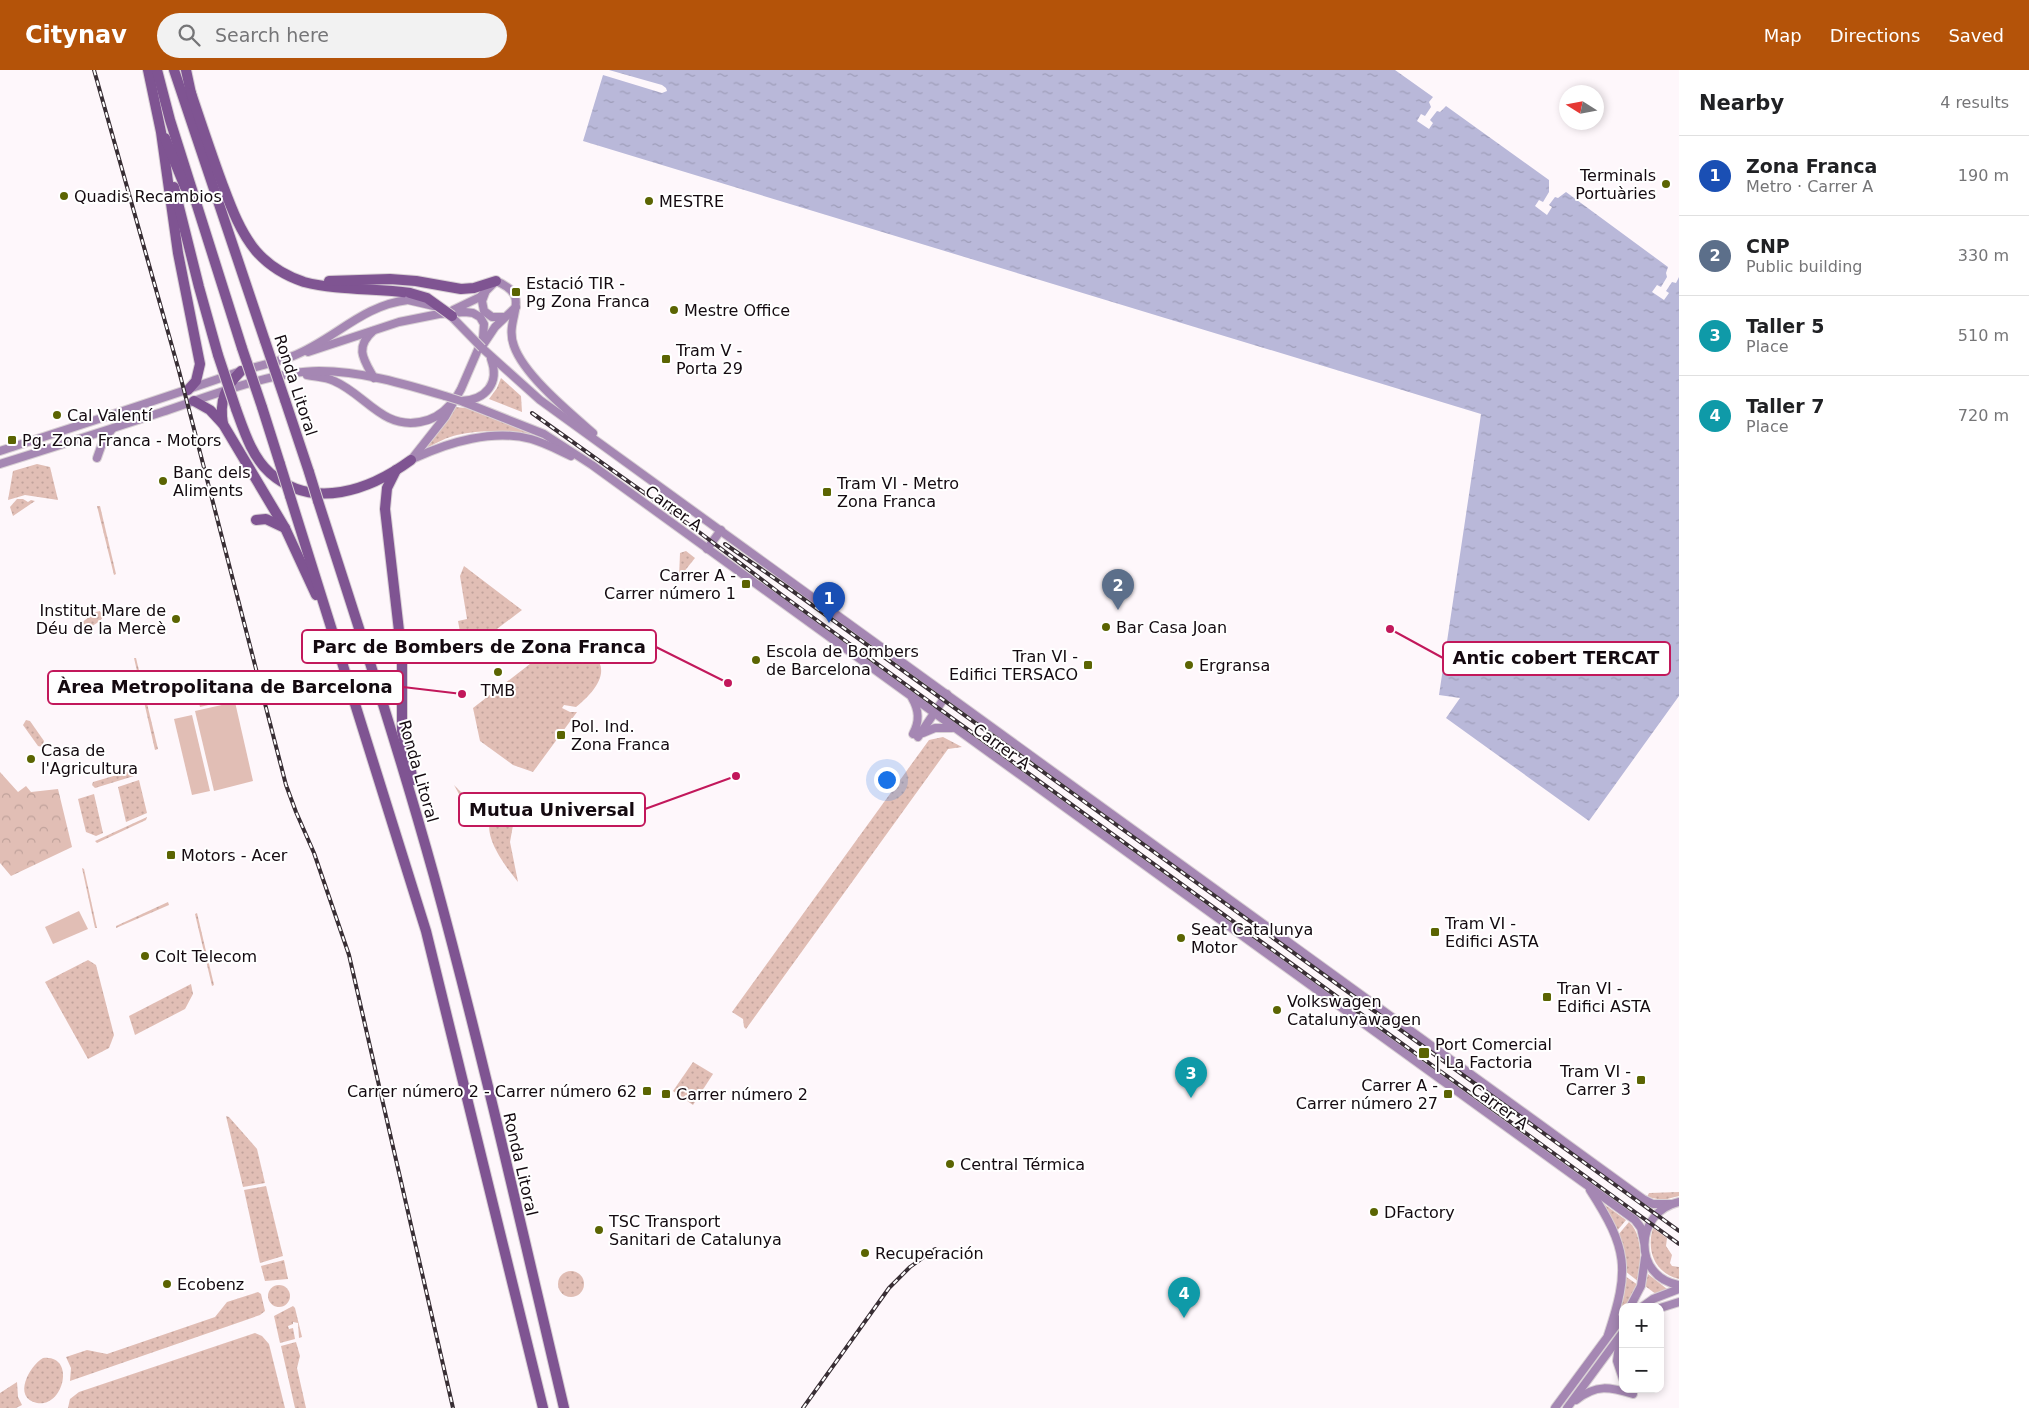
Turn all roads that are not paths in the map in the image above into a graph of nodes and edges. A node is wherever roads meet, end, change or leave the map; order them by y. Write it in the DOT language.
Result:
graph roads {
  1 [pos="148,70"];
  2 [pos="157,70"];
  3 [pos="174,70"];
  4 [pos="186,70"];
  5 [pos="191,93"];
  6 [pos="158,119"];
  7 [pos="161,137"];
  8 [pos="218,200"];
  9 [pos="211,250"];
  10 [pos="303,281"];
  11 [pos="496,281"];
  12 [pos="486,291"];
  13 [pos="409,297"];
  14 [pos="517,305"];
  15 [pos="440,314"];
  16 [pos="452,316"];
  17 [pos="504,317"];
  18 [pos="376,328"];
  19 [pos="292,356"];
  20 [pos="475,357"];
  21 [pos="490,357"];
  22 [pos="241,371"];
  23 [pos="293,374"];
  24 [pos="374,378"];
  25 [pos="188,390"];
  26 [pos="225,392"];
  27 [pos="459,399"];
  28 [pos="194,401"];
  29 [pos="223,424"];
  30 [pos="112,429"];
  31 [pos="0,451"];
  32 [pos="97,458"];
  33 [pos="410,460"];
  34 [pos="0,464"];
  35 [pos="592,465"];
  36 [pos="633,466"];
  37 [pos="396,470"];
  38 [pos="256,520"];
  39 [pos="285,528"];
  40 [pos="721,530"];
  41 [pos="706,549"];
  42 [pos="348,680"];
  43 [pos="948,694"];
  44 [pos="910,696"];
  45 [pos="934,714"];
  46 [pos="954,728"];
  47 [pos="917,735"];
  48 [pos="434,876"];
  49 [pos="1588,1186"];
  50 [pos="1675,1203"];
  51 [pos="1644,1242"];
  52 [pos="1645,1254"];
  53 [pos="1679,1285"];
  54 [pos="1679,1289"];
  55 [pos="1679,1302"];
  56 [pos="1632,1303"];
  57 [pos="1649,1303"];
  58 [pos="1664,1307"];
  59 [pos="1619,1321"];
  60 [pos="1608,1335"];
  61 [pos="1619,1337"];
  62 [pos="1619,1350"];
  63 [pos="1619,1367"];
  64 [pos="1619,1390"];
  65 [pos="1569,1406"];
  66 [pos="543,1408"];
  67 [pos="564,1408"];
  68 [pos="1556,1408"];
  1 -- 6 [label="highway"];
  2 -- 9 [label="highway"];
  3 -- 8 [label="highway, Ronda Litoral"];
  4 -- 5 [label="highway"];
  5 -- 8 [label="highway"];
  5 -- 10 [label="highway"];
  6 -- 7 [label="highway"];
  6 -- 9 [label="highway"];
  7 -- 25 [label="highway"];
  7 -- 37 [label="highway, bridge"];
  8 -- 48 [label="highway, Ronda Litoral, bridge"];
  9 -- 42 [label="highway, bridge"];
  10 -- 11 [label="highway"];
  10 -- 13 [label="highway"];
  11 -- 12 [label="main road"];
  11 -- 14 [label="main road"];
  12 -- 15 [label="main road"];
  12 -- 17 [label="main road"];
  13 -- 16 [label="highway, bridge"];
  13 -- 19 [label="main road"];
  14 -- 17 [label="main road"];
  14 -- 36 [label="main road"];
  15 -- 18 [label="main road"];
  15 -- 20 [label="main road"];
  16 -- 21 [label="main road, Carrer A, bridge"];
  17 -- 20 [label="main road"];
  18 -- 19 [label="main road"];
  18 -- 24 [label="main road"];
  19 -- 22 [label="main road"];
  20 -- 27 [label="main road"];
  21 -- 27 [label="main road"];
  21 -- 36 [label="main road, Carrer A"];
  22 -- 25 [label="main road"];
  22 -- 26 [label="highway"];
  23 -- 24 [label="main road, Carrer A"];
  23 -- 26 [label="main road"];
  23 -- 27 [label="main road"];
  24 -- 27 [label="main road, Carrer A, bridge"];
  25 -- 31 [label="main road"];
  26 -- 28 [label="main road"];
  26 -- 29 [label="highway"];
  27 -- 33 [label="main road"];
  27 -- 35 [label="main road, Carrer A"];
  28 -- 29 [label="highway"];
  28 -- 30 [label="main road"];
  29 -- 39 [label="highway"];
  30 -- 32 [label="main road"];
  30 -- 34 [label="main road"];
  33 -- 35 [label="main road"];
  33 -- 37 [label="highway"];
  35 -- 41 [label="main road, Carrer A"];
  36 -- 40 [label="main road, Carrer A"];
  37 -- 48 [label="highway"];
  38 -- 39 [label="highway"];
  39 -- 42 [label="highway"];
  40 -- 41 [label="main road"];
  40 -- 43 [label="main road, Carrer A"];
  41 -- 44 [label="main road, Carrer A"];
  42 -- 66 [label="highway"];
  43 -- 45 [label="main road"];
  43 -- 50 [label="main road, Carrer A"];
  44 -- 45 [label="main road, Carrer A"];
  44 -- 47 [label="main road"];
  45 -- 46 [label="main road, Carrer A"];
  45 -- 47 [label="main road"];
  46 -- 47 [label="main road"];
  46 -- 49 [label="main road, Carrer A"];
  48 -- 67 [label="highway, Ronda Litoral"];
  49 -- 51 [label="main road, Carrer A"];
  49 -- 60 [label="main road"];
  50 -- 51 [label="main road"];
  51 -- 52 [label="main road"];
  52 -- 53 [label="main road"];
  52 -- 56 [label="main road"];
  54 -- 57 [label="main road"];
  55 -- 58 [label="main road"];
  59 -- 60 [label="main road"];
  60 -- 68 [label="main road"];
  61 -- 65 [label="main road"];
  62 -- 63 [label="main road"];
  64 -- 65 [label="main road"];
}
